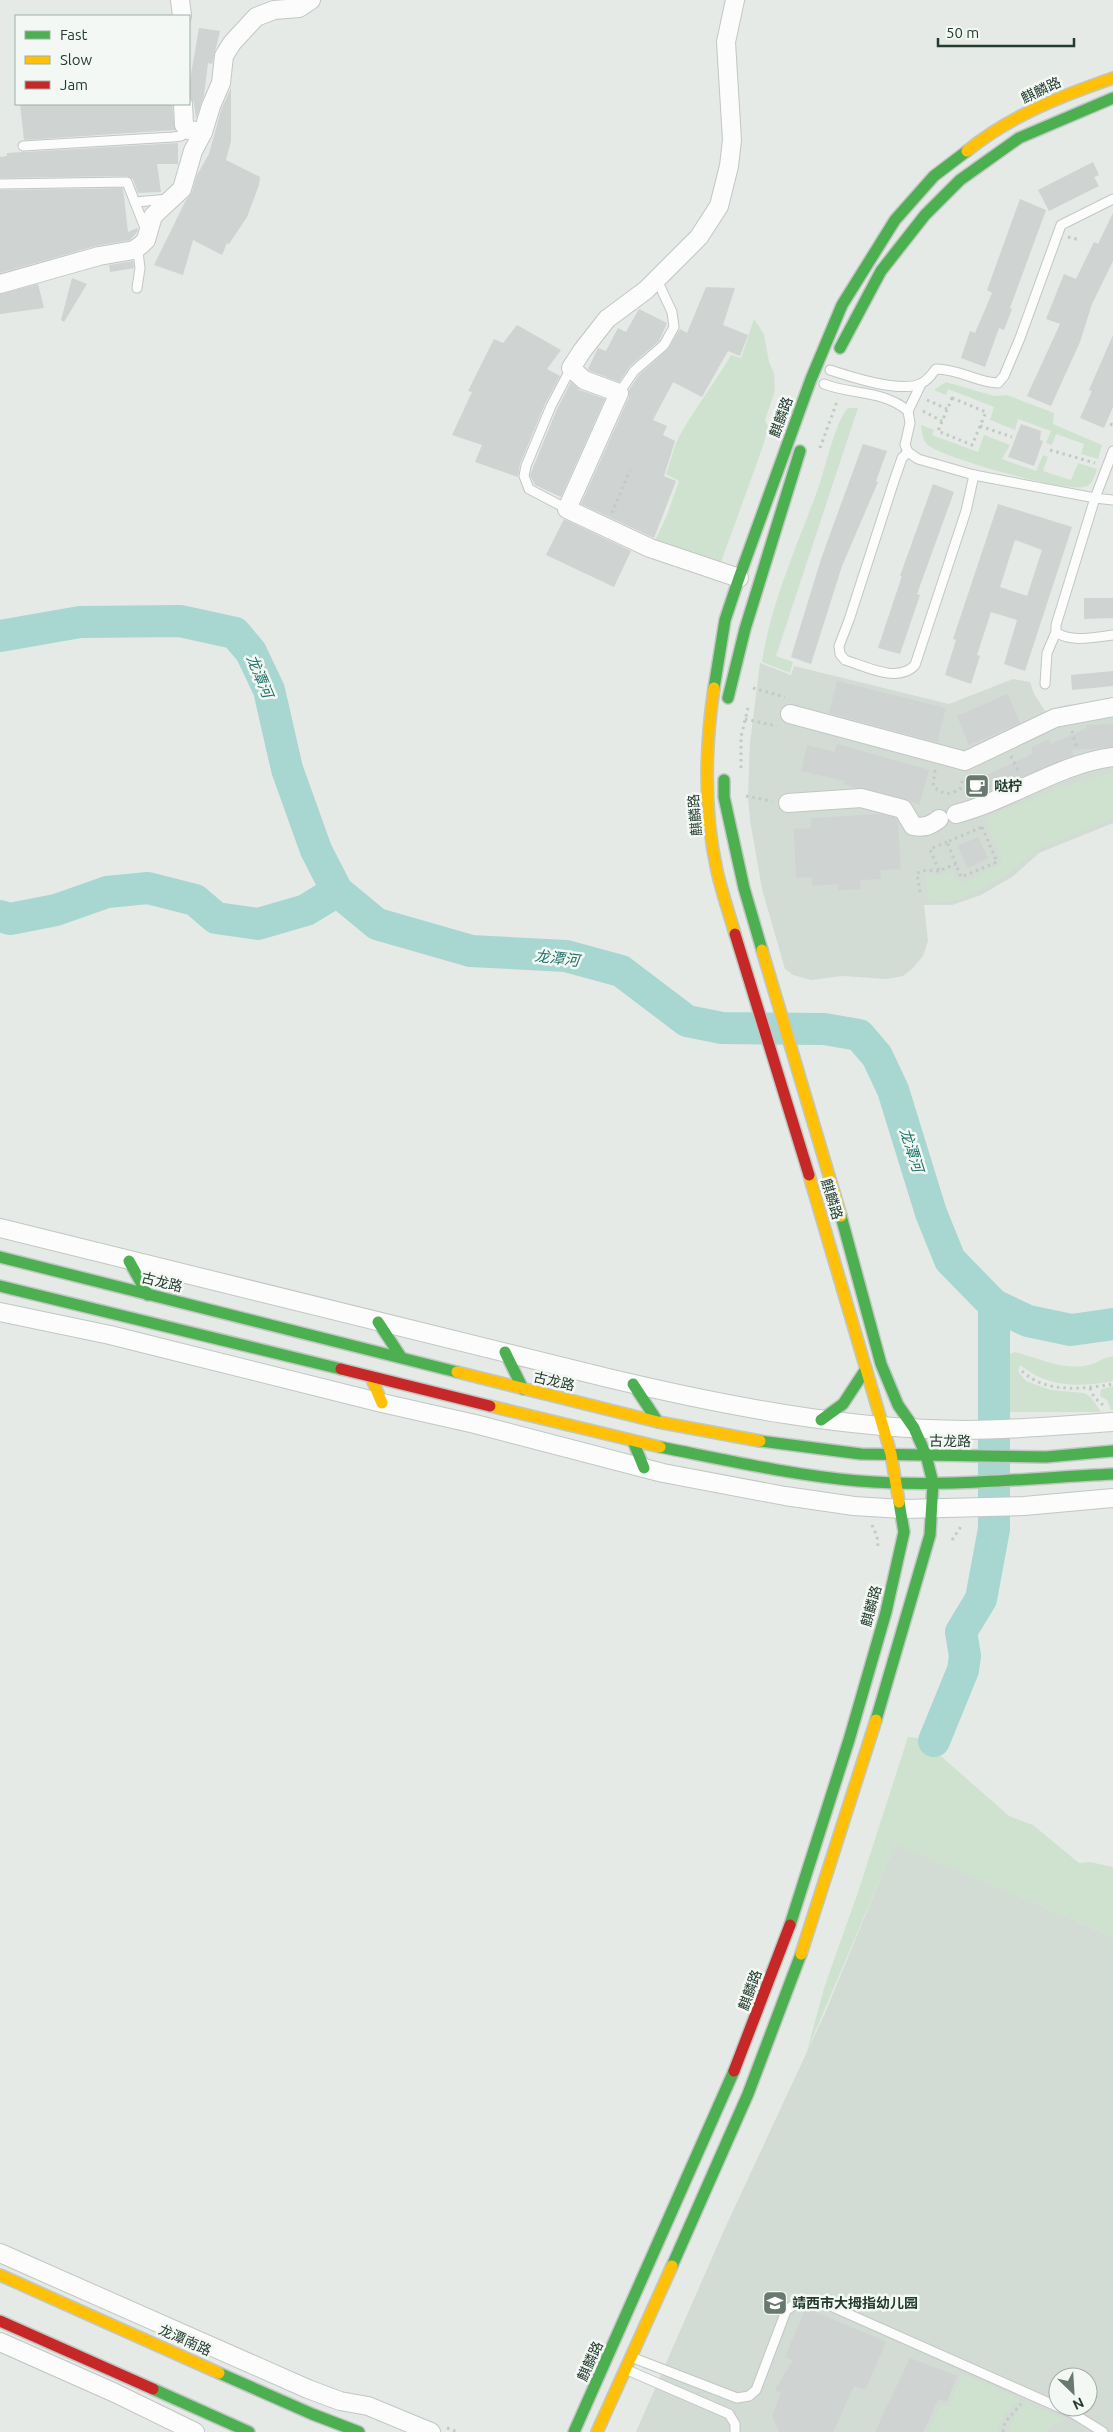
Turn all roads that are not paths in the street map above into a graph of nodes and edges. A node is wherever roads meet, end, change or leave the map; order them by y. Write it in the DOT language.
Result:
graph roads {
  1 [pos="180,0"];
  2 [pos="310,0"];
  3 [pos="734,0"];
  4 [pos="182,15"];
  5 [pos="1113,78"];
  6 [pos="1113,98"];
  7 [pos="183,105"];
  8 [pos="196,131"];
  9 [pos="23,146"];
  10 [pos="0,184"];
  11 [pos="1113,199"];
  12 [pos="170,200"];
  13 [pos="135,202"];
  14 [pos="148,236"];
  15 [pos="134,250"];
  16 [pos="657,280"];
  17 [pos="0,284"];
  18 [pos="137,288"];
  19 [pos="571,368"];
  20 [pos="830,370"];
  21 [pos="921,384"];
  22 [pos="822,388"];
  23 [pos="619,393"];
  24 [pos="814,407"];
  25 [pos="910,407"];
  26 [pos="808,424"];
  27 [pos="802,442"];
  28 [pos="1113,451"];
  29 [pos="908,452"];
  30 [pos="974,475"];
  31 [pos="1095,498"];
  32 [pos="1113,500"];
  33 [pos="567,509"];
  34 [pos="739,578"];
  35 [pos="1056,632"];
  36 [pos="1113,635"];
  37 [pos="1045,684"];
  38 [pos="1113,707"];
  39 [pos="725,713"];
  40 [pos="790,714"];
  41 [pos="1113,757"];
  42 [pos="724,769"];
  43 [pos="788,803"];
  44 [pos="956,814"];
  45 [pos="939,819"];
  46 [pos="0,1228"];
  47 [pos="0,1257"];
  48 [pos="129,1261"];
  49 [pos="0,1286"];
  50 [pos="148,1295"];
  51 [pos="0,1312"];
  52 [pos="378,1322"];
  53 [pos="504,1352"];
  54 [pos="401,1357"];
  55 [pos="866,1369"];
  56 [pos="371,1377"];
  57 [pos="633,1384"];
  58 [pos="523,1389"];
  59 [pos="382,1404"];
  60 [pos="1109,1415"];
  61 [pos="821,1420"];
  62 [pos="658,1422"];
  63 [pos="882,1424"];
  64 [pos="914,1428"];
  65 [pos="633,1441"];
  66 [pos="1113,1452"];
  67 [pos="891,1454"];
  68 [pos="926,1455"];
  69 [pos="644,1468"];
  70 [pos="1108,1474"];
  71 [pos="895,1482"];
  72 [pos="933,1483"];
  73 [pos="1113,1485"];
  74 [pos="1113,1498"];
  75 [pos="932,1508"];
  76 [pos="902,1509"];
  77 [pos="0,2253"];
  78 [pos="0,2275"];
  79 [pos="0,2321"];
  80 [pos="0,2342"];
  81 [pos="630,2356"];
  82 [pos="625,2369"];
  83 [pos="195,2432"];
  84 [pos="249,2432"];
  85 [pos="359,2432"];
  86 [pos="431,2432"];
  87 [pos="574,2432"];
  88 [pos="597,2432"];
  89 [pos="735,2432"];
  90 [pos="1103,2432"];
  1 -- 4 [label="street"];
  2 -- 8 [label="street"];
  3 -- 16 [label="street"];
  5 -- 34 [label="main road, 麒麟路"];
  6 -- 20 [label="main road"];
  7 -- 8 [label="street"];
  8 -- 9 [label="lane"];
  8 -- 12 [label="street"];
  10 -- 13 [label="lane"];
  11 -- 21 [label="lane"];
  12 -- 13 [label="lane"];
  12 -- 14 [label="street"];
  13 -- 14 [label="lane"];
  14 -- 15 [label="street"];
  15 -- 17 [label="street"];
  15 -- 18 [label="lane"];
  16 -- 19 [label="street"];
  16 -- 23 [label="lane"];
  19 -- 23 [label="street"];
  19 -- 33 [label="lane"];
  20 -- 21 [label="lane"];
  20 -- 22 [label="main road"];
  21 -- 25 [label="lane"];
  22 -- 25 [label="lane"];
  23 -- 33 [label="street"];
  24 -- 26 [label="main road, 麒麟路"];
  25 -- 29 [label="lane"];
  27 -- 39 [label="main road, 麒麟路"];
  28 -- 31 [label="lane"];
  29 -- 30 [label="lane"];
  29 -- 30 [label="lane"];
  30 -- 31 [label="lane"];
  31 -- 32 [label="lane"];
  31 -- 35 [label="lane"];
  33 -- 34 [label="street"];
  34 -- 55 [label="main road, 麒麟路"];
  35 -- 36 [label="lane"];
  35 -- 37 [label="lane"];
  38 -- 40 [label="street"];
  41 -- 44 [label="street"];
  42 -- 64 [label="main road, 麒麟路"];
  43 -- 45 [label="street"];
  46 -- 48 [label="street"];
  47 -- 50 [label="main road, 古龙路"];
  48 -- 50 [label="main road"];
  48 -- 52 [label="street"];
  49 -- 56 [label="main road"];
  50 -- 54 [label="main road, 古龙路"];
  51 -- 59 [label="street"];
  52 -- 53 [label="street"];
  52 -- 54 [label="main road"];
  53 -- 57 [label="street"];
  53 -- 58 [label="main road"];
  54 -- 58 [label="main road, 古龙路"];
  55 -- 61 [label="main road"];
  55 -- 63 [label="main road, 麒麟路"];
  56 -- 59 [label="main road"];
  56 -- 65 [label="main road"];
  57 -- 61 [label="street"];
  57 -- 62 [label="main road"];
  58 -- 62 [label="main road, 古龙路"];
  59 -- 69 [label="street"];
  60 -- 64 [label="street"];
  61 -- 63 [label="street"];
  62 -- 67 [label="main road, 古龙路"];
  63 -- 64 [label="street"];
  63 -- 67 [label="main road, 麒麟路"];
  64 -- 68 [label="main road, 麒麟路"];
  65 -- 69 [label="main road"];
  65 -- 71 [label="main road"];
  66 -- 68 [label="main road, 古龙路"];
  67 -- 68 [label="main road, 古龙路"];
  67 -- 71 [label="main road, 麒麟路"];
  68 -- 72 [label="main road, 麒麟路"];
  69 -- 76 [label="street"];
  70 -- 72 [label="main road"];
  70 -- 73 [label="main road"];
  71 -- 72 [label="main road"];
  71 -- 76 [label="main road, 麒麟路"];
  72 -- 75 [label="main road, 麒麟路"];
  74 -- 75 [label="street"];
  75 -- 76 [label="street"];
  75 -- 81 [label="main road, 麒麟路"];
  76 -- 87 [label="main road, 麒麟路"];
  77 -- 86 [label="street"];
  78 -- 85 [label="main road, 龙潭南路"];
  79 -- 84 [label="main road"];
  80 -- 83 [label="street"];
  81 -- 82 [label="main road, 麒麟路"];
  81 -- 90 [label="lane"];
  82 -- 88 [label="main road, 麒麟路"];
  82 -- 89 [label="lane"];
}
